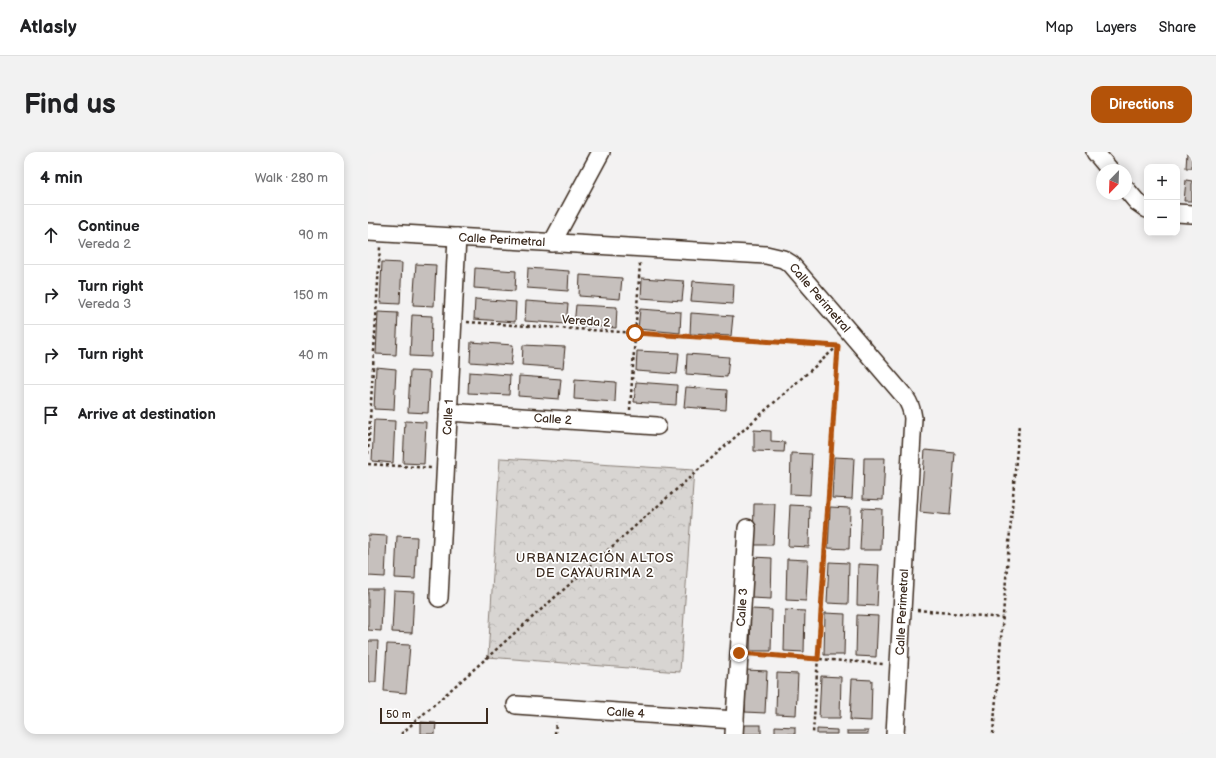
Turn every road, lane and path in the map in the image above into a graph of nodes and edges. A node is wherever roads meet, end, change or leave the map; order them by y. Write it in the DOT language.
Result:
graph roads {
  1 [pos="601,152"];
  2 [pos="1095,152"];
  3 [pos="1105,164"];
  4 [pos="1132,196"];
  5 [pos="1144,207"];
  6 [pos="1180,213"];
  7 [pos="1192,214"];
  8 [pos="374,232"];
  9 [pos="457,237"];
  10 [pos="552,243"];
  11 [pos="641,248"];
  12 [pos="453,321"];
  13 [pos="635,333"];
  14 [pos="851,334"];
  15 [pos="838,346"];
  16 [pos="448,412"];
  17 [pos="629,424"];
  18 [pos="1019,424"];
  19 [pos="657,426"];
  20 [pos="368,454"];
  21 [pos="368,464"];
  22 [pos="446,468"];
  23 [pos="747,528"];
  24 [pos="439,598"];
  25 [pos="902,608"];
  26 [pos="1003,618"];
  27 [pos="739,653"];
  28 [pos="818,659"];
  29 [pos="899,665"];
  30 [pos="516,705"];
  31 [pos="734,727"];
  32 [pos="401,734"];
  33 [pos="813,734"];
  34 [pos="895,734"];
  35 [pos="993,734"];
  1 -- 10 [label="street"];
  2 -- 3 [label="street"];
  4 -- 5 [label="street"];
  6 -- 7 [label="street"];
  8 -- 9 [label="street, Calle Perimetral"];
  8 -- 20 [label="path"];
  9 -- 10 [label="street, Calle Perimetral"];
  9 -- 12 [label="street, Calle 1"];
  10 -- 11 [label="street, Calle Perimetral"];
  11 -- 13 [label="path"];
  11 -- 14 [label="street, Calle Perimetral"];
  12 -- 13 [label="path, Vereda 2"];
  12 -- 16 [label="street, Calle 1"];
  13 -- 15 [label="path, Vereda 2"];
  13 -- 17 [label="path"];
  14 -- 15 [label="path"];
  14 -- 25 [label="street, Calle Perimetral"];
  15 -- 28 [label="path"];
  15 -- 32 [label="path"];
  16 -- 17 [label="street, Calle 2"];
  16 -- 22 [label="street, Calle 1"];
  17 -- 19 [label="street, Calle 2"];
  18 -- 26 [label="path"];
  21 -- 22 [label="path"];
  22 -- 24 [label="street, Calle 1"];
  23 -- 27 [label="street, Calle 3"];
  25 -- 26 [label="path"];
  25 -- 29 [label="street, Calle Perimetral"];
  26 -- 35 [label="path"];
  27 -- 28 [label="path"];
  27 -- 31 [label="street, Calle 3"];
  28 -- 29 [label="path"];
  28 -- 33 [label="path"];
  29 -- 34 [label="street, Calle Perimetral"];
  30 -- 31 [label="street, Calle 4"];
}
